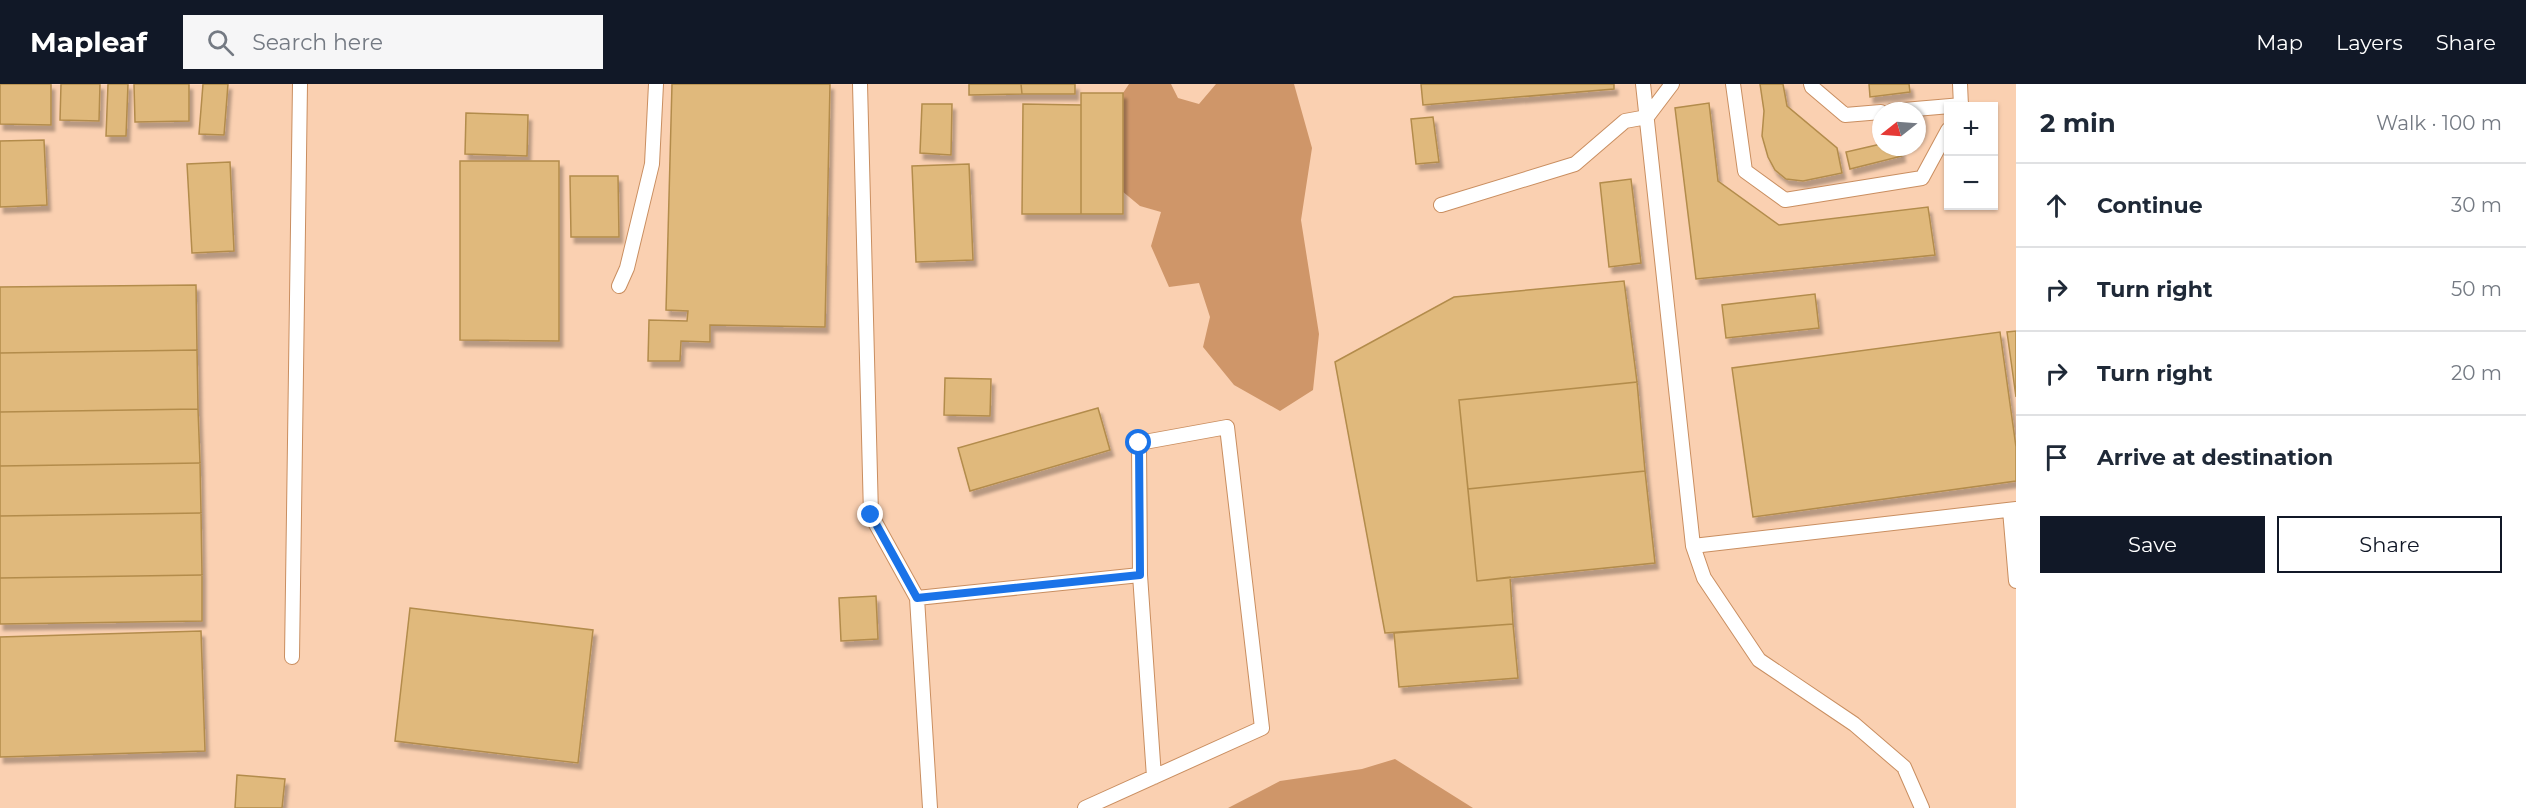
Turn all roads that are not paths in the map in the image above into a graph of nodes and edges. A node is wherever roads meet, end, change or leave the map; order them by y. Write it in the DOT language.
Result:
graph roads {
  1 [pos="300,84"];
  2 [pos="656,84"];
  3 [pos="860,84"];
  4 [pos="1643,84"];
  5 [pos="1672,84"];
  6 [pos="1733,84"];
  7 [pos="1811,84"];
  8 [pos="1960,84"];
  9 [pos="1962,102"];
  10 [pos="1944,107"];
  11 [pos="1926,109"];
  12 [pos="1872,113"];
  13 [pos="1647,117"];
  14 [pos="1944,137"];
  15 [pos="1441,206"];
  16 [pos="619,286"];
  17 [pos="2013,509"];
  18 [pos="1693,546"];
  19 [pos="1140,575"];
  20 [pos="2016,581"];
  21 [pos="917,598"];
  22 [pos="292,657"];
  23 [pos="1154,777"];
  24 [pos="930,808"];
  25 [pos="1084,808"];
  26 [pos="1922,808"];
  1 -- 22 [label="lane"];
  2 -- 16 [label="lane"];
  3 -- 21 [label="lane"];
  4 -- 13 [label="lane"];
  5 -- 13 [label="lane"];
  6 -- 14 [label="lane"];
  7 -- 12 [label="lane"];
  8 -- 9 [label="lane"];
  10 -- 11 [label="lane"];
  13 -- 15 [label="lane"];
  13 -- 18 [label="lane"];
  17 -- 18 [label="lane"];
  17 -- 20 [label="lane"];
  18 -- 26 [label="lane"];
  19 -- 21 [label="lane"];
  19 -- 23 [label="lane"];
  19 -- 23 [label="lane"];
  21 -- 24 [label="lane"];
  23 -- 25 [label="lane"];
}
